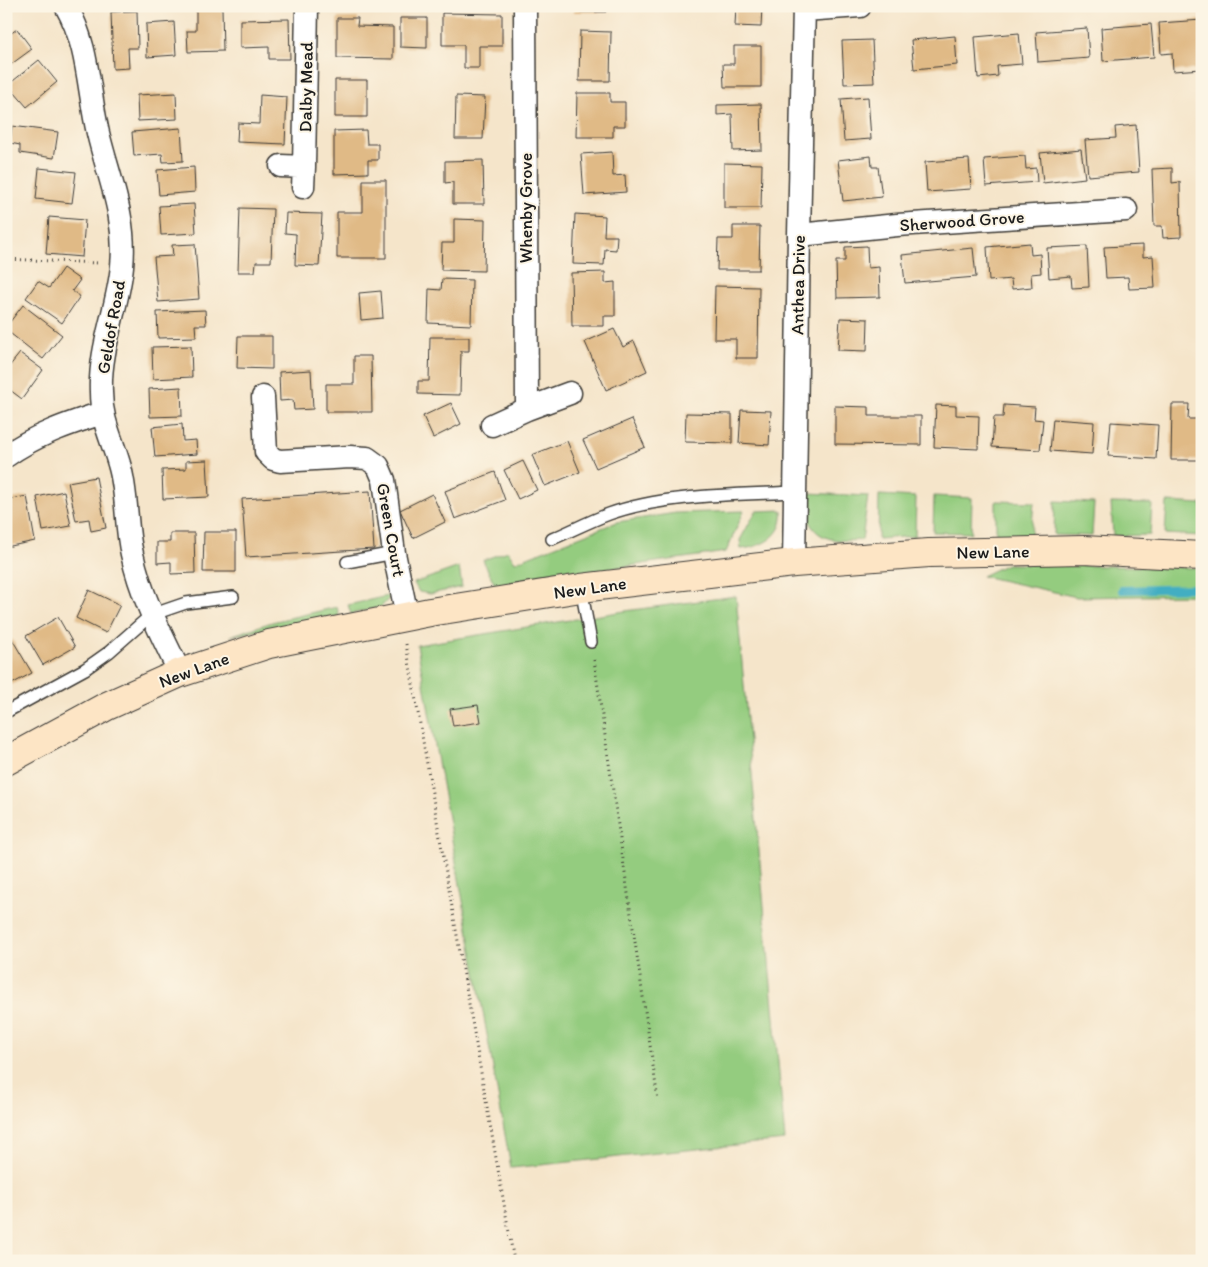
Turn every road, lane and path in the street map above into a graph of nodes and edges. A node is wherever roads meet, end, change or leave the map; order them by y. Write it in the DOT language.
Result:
graph roads {
  1 [pos="66,6"];
  2 [pos="308,6"];
  3 [pos="525,6"];
  4 [pos="860,6"];
  5 [pos="804,8"];
  6 [pos="281,166"];
  7 [pos="1126,209"];
  8 [pos="798,235"];
  9 [pos="6,259"];
  10 [pos="122,264"];
  11 [pos="570,393"];
  12 [pos="263,397"];
  13 [pos="527,409"];
  14 [pos="102,413"];
  15 [pos="492,425"];
  16 [pos="6,456"];
  17 [pos="796,492"];
  18 [pos="552,539"];
  19 [pos="394,553"];
  20 [pos="1202,556"];
  21 [pos="347,562"];
  22 [pos="794,563"];
  23 [pos="581,588"];
  24 [pos="233,597"];
  25 [pos="151,615"];
  26 [pos="406,626"];
  27 [pos="591,642"];
  28 [pos="180,672"];
  29 [pos="6,712"];
  30 [pos="6,761"];
  31 [pos="658,1100"];
  32 [pos="514,1261"];
  1 -- 10 [label="street, Geldof Road"];
  2 -- 6 [label="street, Dalby Mead"];
  3 -- 13 [label="street, Whenby Grove"];
  4 -- 5 [label="street"];
  5 -- 8 [label="street, Anthea Drive"];
  7 -- 8 [label="street, Sherwood Grove"];
  8 -- 17 [label="street, Anthea Drive"];
  9 -- 10 [label="path"];
  10 -- 14 [label="street, Geldof Road"];
  11 -- 13 [label="street"];
  12 -- 19 [label="street, Green Court"];
  13 -- 15 [label="street"];
  14 -- 16 [label="street"];
  14 -- 25 [label="street, Geldof Road"];
  17 -- 18 [label="lane"];
  17 -- 22 [label="street, Anthea Drive"];
  19 -- 21 [label="lane"];
  19 -- 26 [label="street, Green Court"];
  20 -- 22 [label="street, New Lane"];
  22 -- 23 [label="street, New Lane"];
  23 -- 26 [label="street, New Lane"];
  23 -- 27 [label="lane"];
  24 -- 25 [label="lane"];
  25 -- 28 [label="street, Geldof Road"];
  25 -- 29 [label="lane"];
  26 -- 28 [label="street, New Lane"];
  26 -- 32 [label="path"];
  27 -- 31 [label="path"];
  28 -- 30 [label="street, New Lane"];
}
